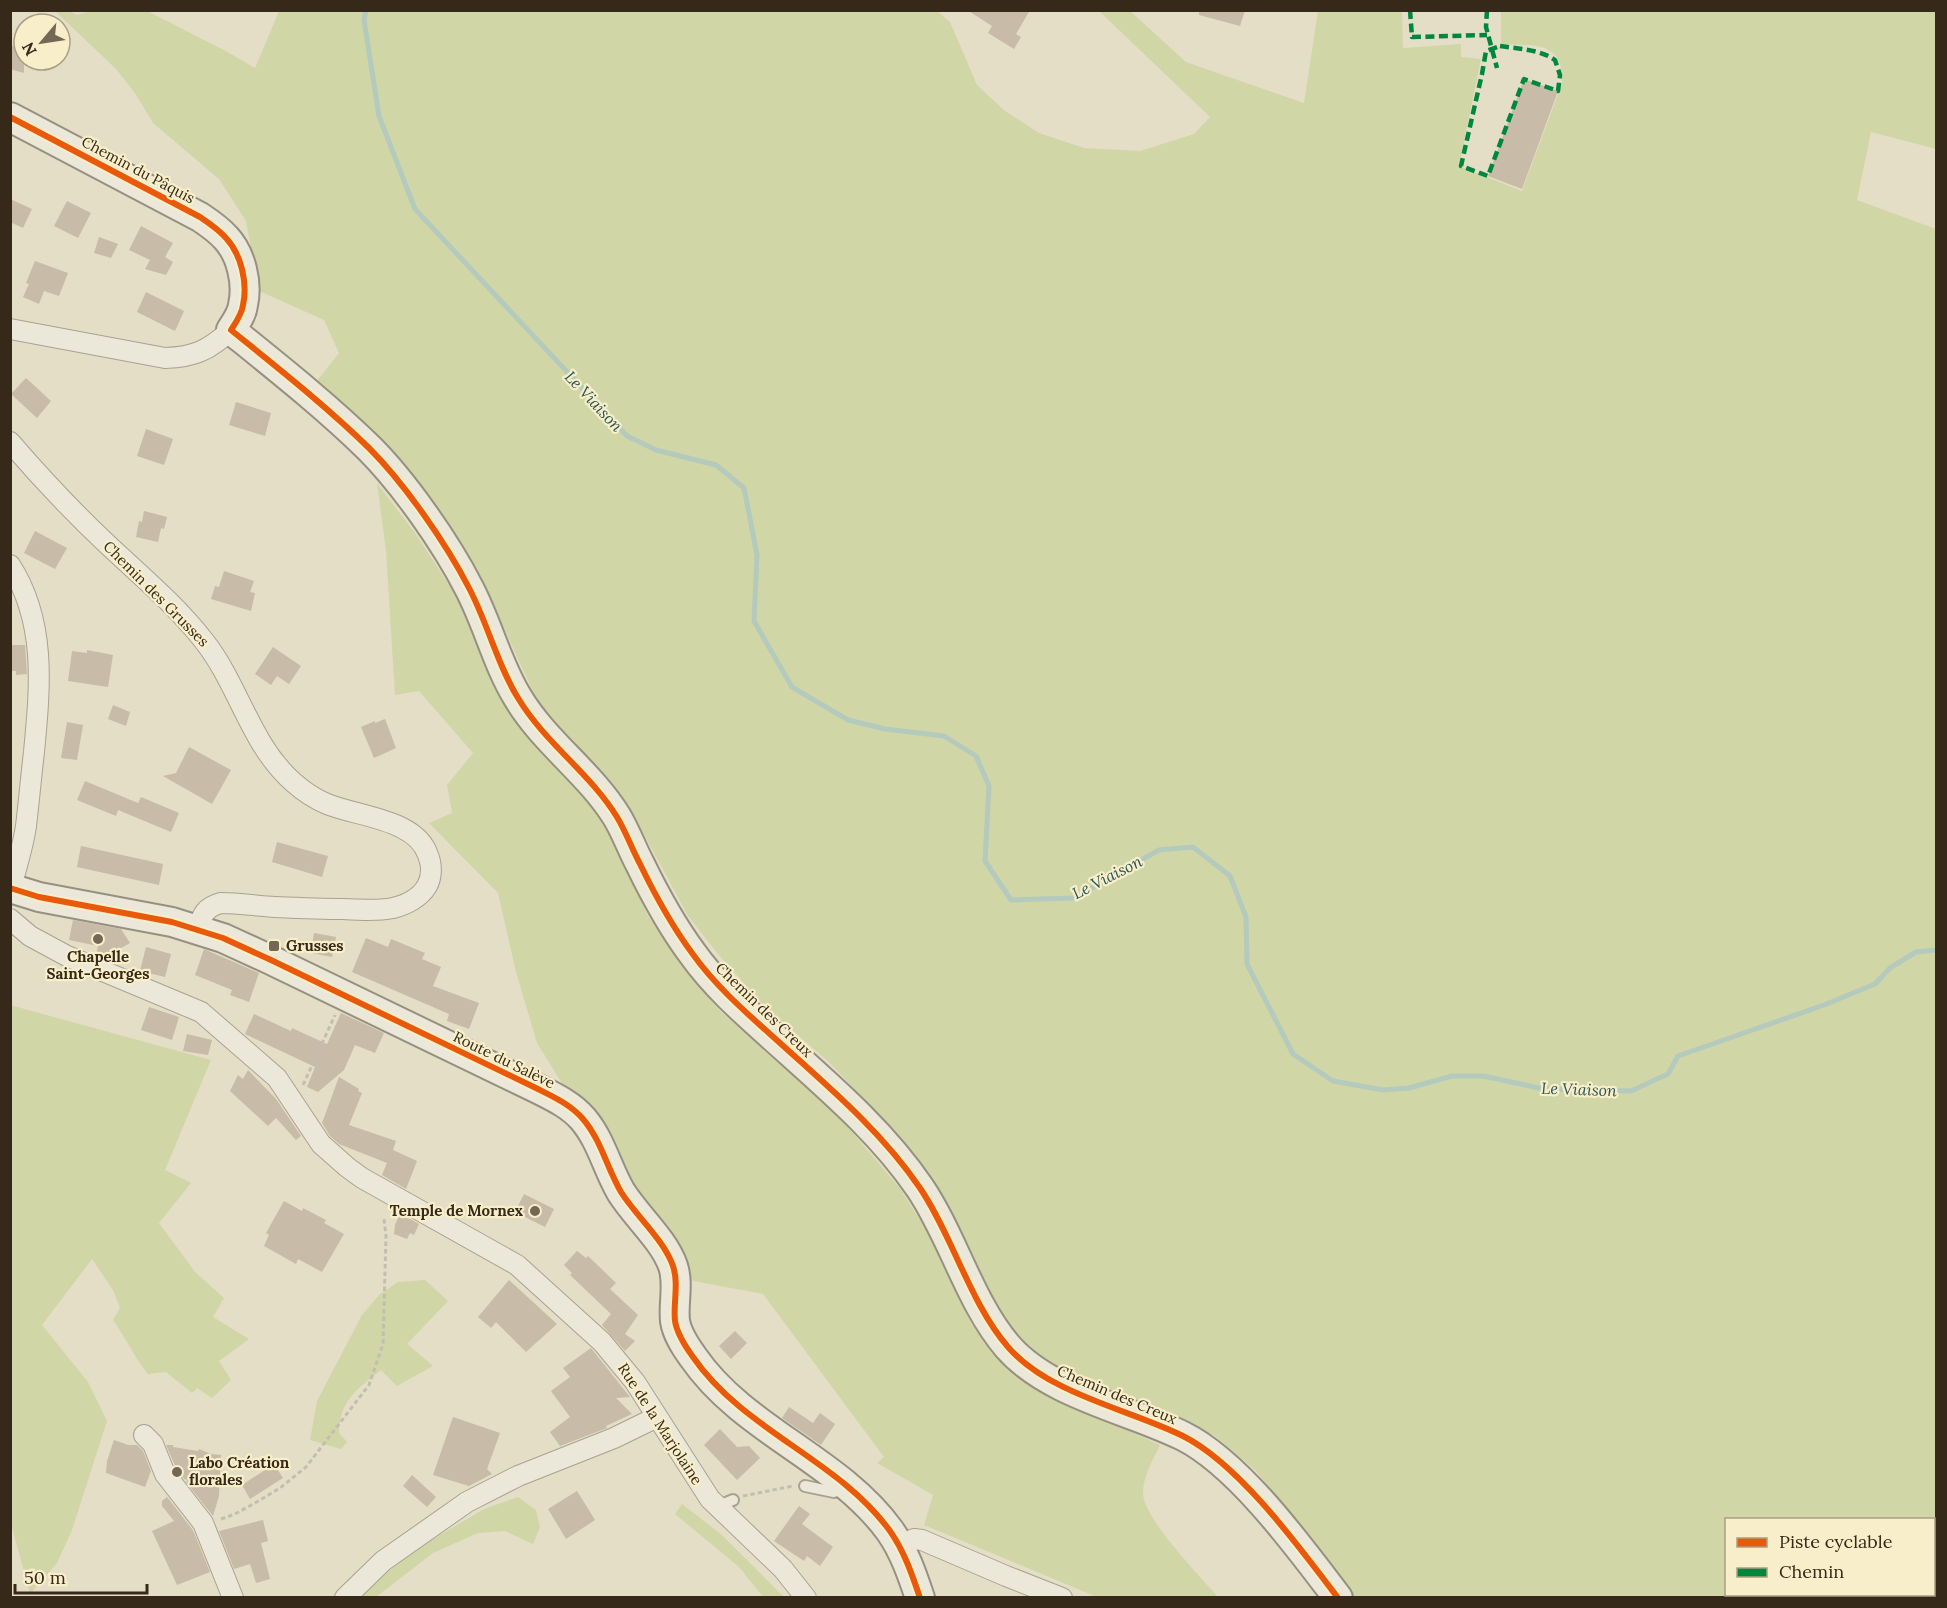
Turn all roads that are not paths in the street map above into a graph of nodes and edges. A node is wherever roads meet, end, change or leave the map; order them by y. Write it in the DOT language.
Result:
graph roads {
  1 [pos="10,117"];
  2 [pos="10,329"];
  3 [pos="231,330"];
  4 [pos="10,442"];
  5 [pos="10,565"];
  6 [pos="11,888"];
  7 [pos="10,919"];
  8 [pos="198,929"];
  9 [pos="657,1417"];
  10 [pos="144,1435"];
  11 [pos="805,1486"];
  12 [pos="848,1487"];
  13 [pos="898,1545"];
  14 [pos="233,1598"];
  15 [pos="345,1598"];
  16 [pos="806,1598"];
  17 [pos="920,1598"];
  18 [pos="1062,1598"];
  19 [pos="1338,1598"];
  1 -- 3 [label="street, Chemin du Pâquis"];
  2 -- 3 [label="street, Chemin du Pâquis"];
  3 -- 19 [label="street, Chemin des Creux"];
  4 -- 8 [label="street, Chemin des Grusses"];
  5 -- 6 [label="street"];
  6 -- 8 [label="street, Route du Salève"];
  7 -- 9 [label="street, Rue de la Marjolaine"];
  8 -- 12 [label="street, Route du Salève"];
  9 -- 15 [label="street"];
  9 -- 16 [label="street, Rue de la Marjolaine"];
  10 -- 14 [label="street"];
  11 -- 12 [label="lane"];
  12 -- 13 [label="street, Route du Salève"];
  13 -- 17 [label="street, Route du Salève"];
  13 -- 18 [label="street"];
}
